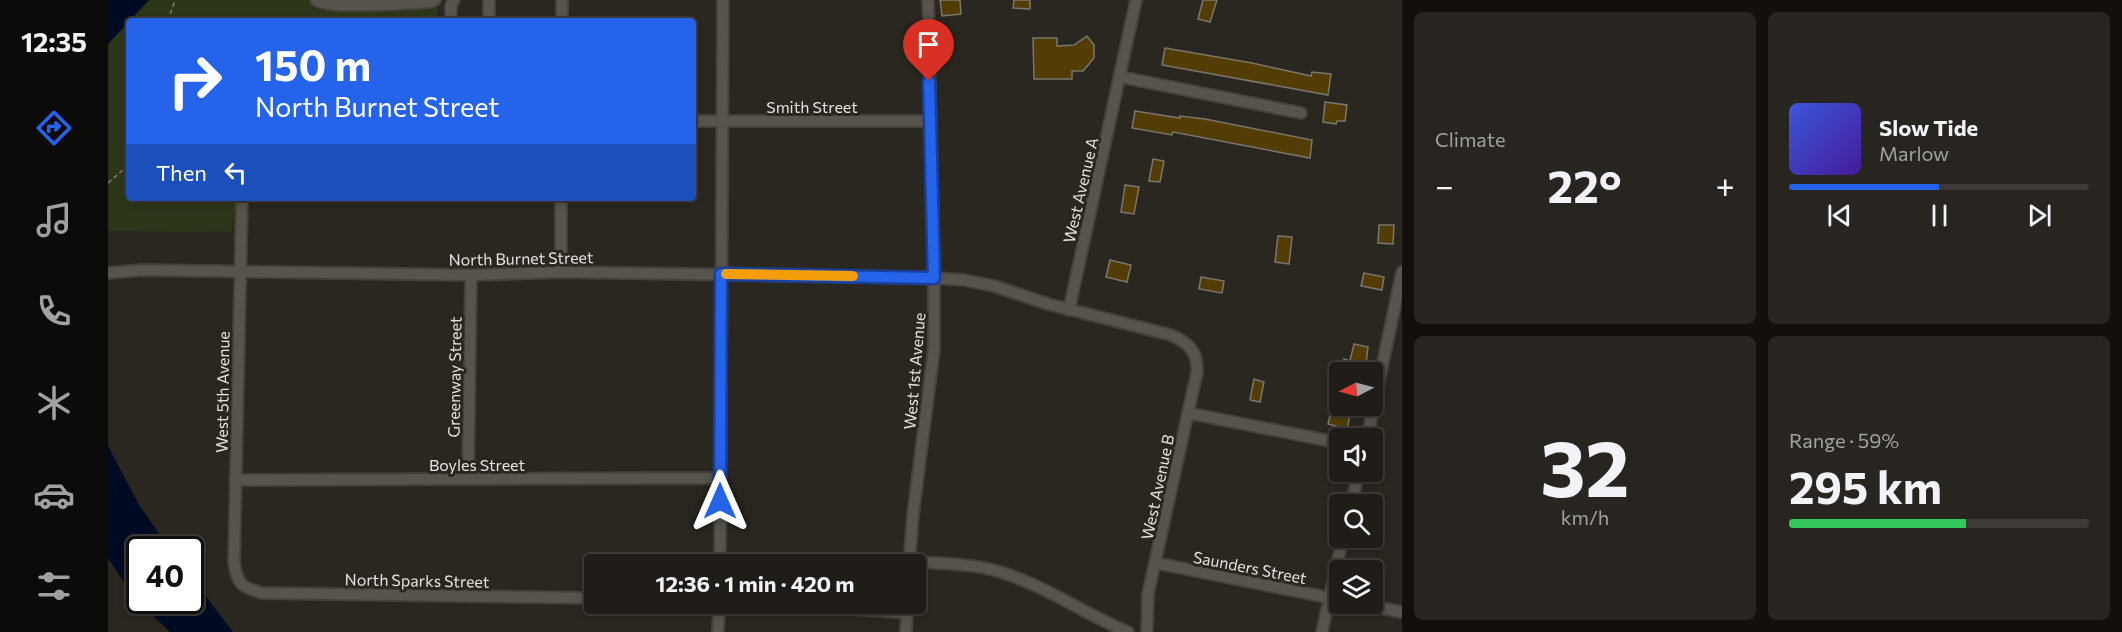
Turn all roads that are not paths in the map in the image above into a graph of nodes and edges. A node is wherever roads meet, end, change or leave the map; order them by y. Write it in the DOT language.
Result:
graph roads {
  1 [pos="315,0"];
  2 [pos="435,0"];
  3 [pos="454,0"];
  4 [pos="489,0"];
  5 [pos="562,0"];
  6 [pos="723,0"];
  7 [pos="928,0"];
  8 [pos="1136,0"];
  9 [pos="451,18"];
  10 [pos="489,18"];
  11 [pos="562,18"];
  12 [pos="1121,77"];
  13 [pos="1301,112"];
  14 [pos="696,121"];
  15 [pos="722,121"];
  16 [pos="930,122"];
  17 [pos="242,201"];
  18 [pos="561,201"];
  19 [pos="561,272"];
  20 [pos="108,273"];
  21 [pos="240,273"];
  22 [pos="1402,273"];
  23 [pos="721,274"];
  24 [pos="471,275"];
  25 [pos="934,278"];
  26 [pos="1069,310"];
  27 [pos="1193,349"];
  28 [pos="1188,413"];
  29 [pos="1369,428"];
  30 [pos="1329,441"];
  31 [pos="720,478"];
  32 [pos="468,479"];
  33 [pos="235,480"];
  34 [pos="720,554"];
  35 [pos="910,554"];
  36 [pos="926,563"];
  37 [pos="1156,563"];
  38 [pos="242,585"];
  39 [pos="584,598"];
  40 [pos="1329,598"];
  41 [pos="1383,608"];
  42 [pos="1402,612"];
  43 [pos="1329,613"];
  44 [pos="719,614"];
  45 [pos="907,614"];
  46 [pos="718,632"];
  47 [pos="906,632"];
  48 [pos="1128,632"];
  49 [pos="1147,632"];
  50 [pos="1322,632"];
  1 -- 2 [label="street"];
  3 -- 9 [label="street"];
  4 -- 10 [label="street"];
  5 -- 11 [label="street"];
  6 -- 15 [label="street"];
  7 -- 16 [label="street, West 1st Avenue"];
  8 -- 12 [label="street, West Avenue A"];
  12 -- 13 [label="street"];
  12 -- 26 [label="street, West Avenue A"];
  14 -- 15 [label="street, Smith Street"];
  15 -- 16 [label="street, Smith Street"];
  15 -- 23 [label="street"];
  16 -- 25 [label="street, West 1st Avenue"];
  17 -- 21 [label="street, West 5th Avenue"];
  18 -- 19 [label="street"];
  19 -- 23 [label="street, North Burnet Street"];
  19 -- 24 [label="street, North Burnet Street"];
  20 -- 21 [label="street, North Burnet Street"];
  21 -- 24 [label="street, North Burnet Street"];
  21 -- 33 [label="street, West 5th Avenue"];
  22 -- 29 [label="street"];
  23 -- 25 [label="street, North Burnet Street"];
  23 -- 31 [label="street"];
  24 -- 32 [label="street, Greenway Street"];
  25 -- 26 [label="street, North Burnet Street"];
  25 -- 35 [label="street, West 1st Avenue"];
  26 -- 27 [label="street, North Burnet Street"];
  27 -- 28 [label="street, West Avenue B"];
  28 -- 30 [label="street"];
  28 -- 37 [label="street, West Avenue B"];
  31 -- 32 [label="street, Boyles Street"];
  31 -- 34 [label="street"];
  32 -- 33 [label="street, Boyles Street"];
  33 -- 38 [label="street, West 5th Avenue"];
  36 -- 48 [label="street"];
  37 -- 40 [label="street, Saunders Street"];
  37 -- 49 [label="street, West Avenue B"];
  38 -- 39 [label="street, North Sparks Street"];
  41 -- 42 [label="street"];
  43 -- 50 [label="street"];
  44 -- 46 [label="street"];
  45 -- 47 [label="street"];
}
